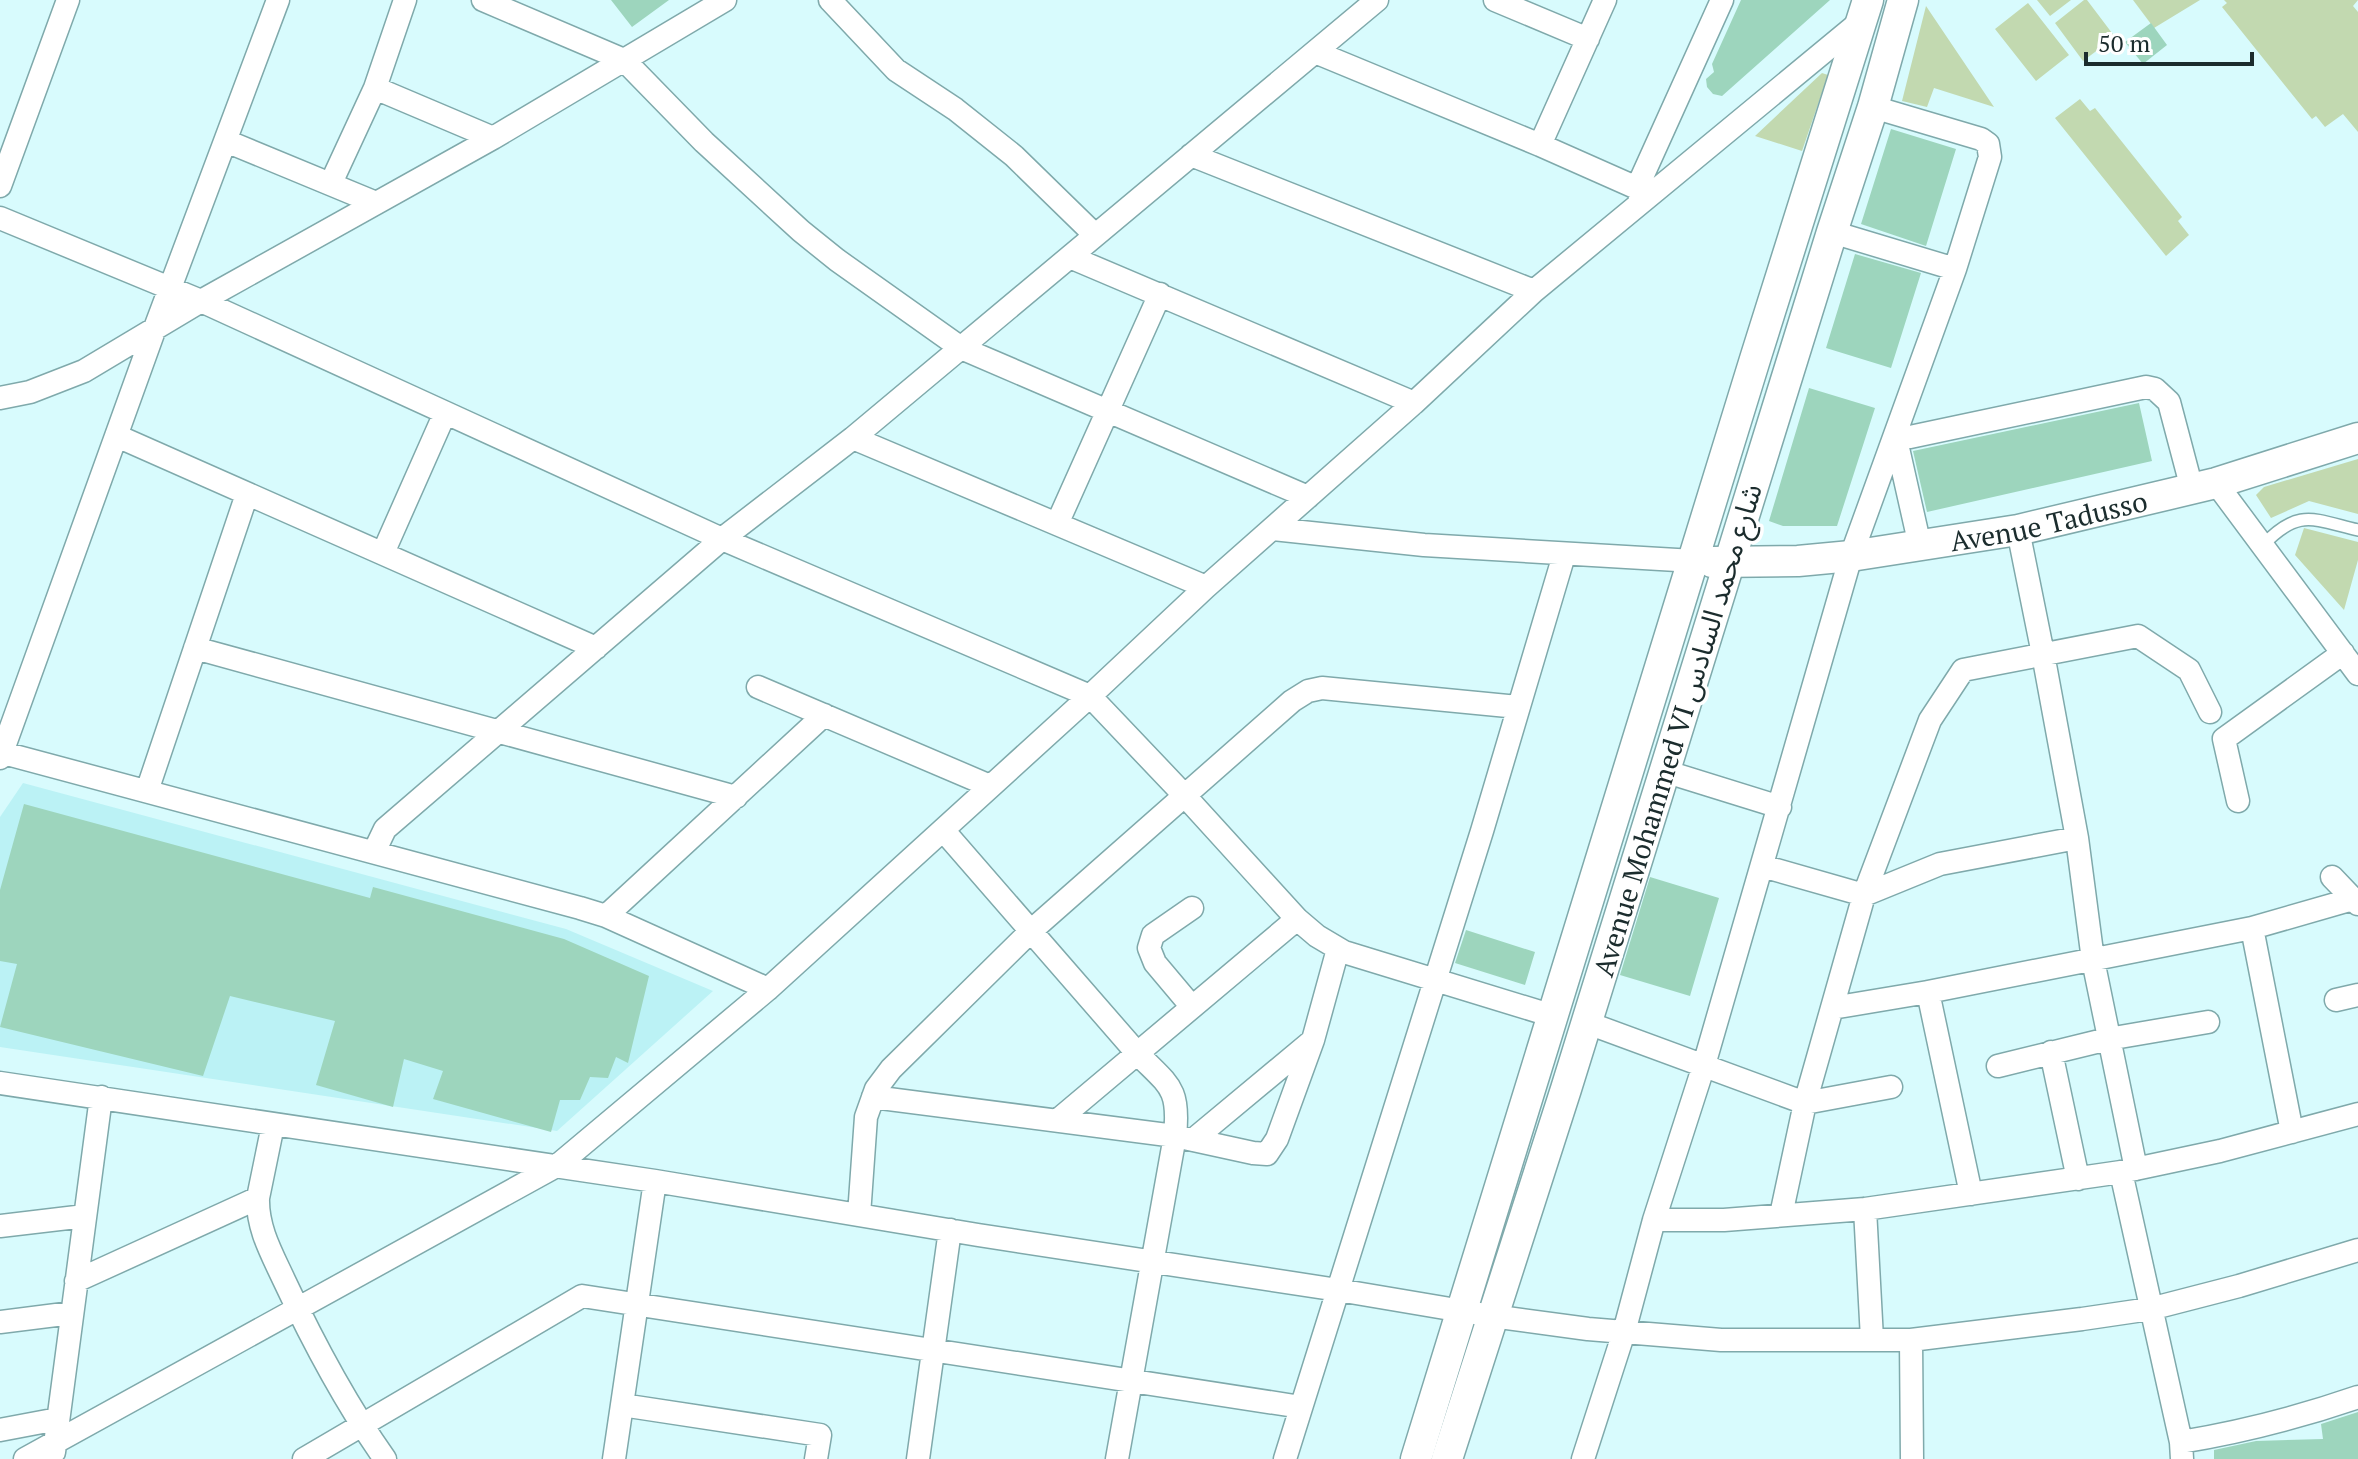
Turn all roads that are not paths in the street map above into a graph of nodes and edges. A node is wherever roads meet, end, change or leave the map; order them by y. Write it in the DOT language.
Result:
graph roads {
  1 [pos="68,0"];
  2 [pos="278,0"];
  3 [pos="405,0"];
  4 [pos="483,0"];
  5 [pos="725,0"];
  6 [pos="830,0"];
  7 [pos="1377,0"];
  8 [pos="1495,0"];
  9 [pos="1605,0"];
  10 [pos="1722,0"];
  11 [pos="1903,0"];
  12 [pos="1865,10"];
  13 [pos="1588,39"];
  14 [pos="1315,52"];
  15 [pos="624,60"];
  16 [pos="375,88"];
  17 [pos="1873,107"];
  18 [pos="493,138"];
  19 [pos="226,141"];
  20 [pos="1540,145"];
  21 [pos="1191,155"];
  22 [pos="331,183"];
  23 [pos="0,186"];
  24 [pos="1639,194"];
  25 [pos="376,203"];
  26 [pos="0,218"];
  27 [pos="1832,232"];
  28 [pos="1095,235"];
  29 [pos="1070,257"];
  30 [pos="1955,269"];
  31 [pos="171,290"];
  32 [pos="1534,291"];
  33 [pos="1160,294"];
  34 [pos="201,301"];
  35 [pos="155,328"];
  36 [pos="961,348"];
  37 [pos="0,398"];
  38 [pos="1414,403"];
  39 [pos="1108,411"];
  40 [pos="445,413"];
  41 [pos="1895,435"];
  42 [pos="117,436"];
  43 [pos="853,438"];
  44 [pos="2358,438"];
  45 [pos="2204,486"];
  46 [pos="247,494"];
  47 [pos="1308,497"];
  48 [pos="1057,524"];
  49 [pos="1273,529"];
  50 [pos="2018,530"];
  51 [pos="2358,530"];
  52 [pos="722,539"];
  53 [pos="1920,546"];
  54 [pos="2262,546"];
  55 [pos="383,553"];
  56 [pos="1564,555"];
  57 [pos="1851,556"];
  58 [pos="1694,561"];
  59 [pos="1730,563"];
  60 [pos="1206,587"];
  61 [pos="195,648"];
  62 [pos="596,648"];
  63 [pos="2343,653"];
  64 [pos="2043,654"];
  65 [pos="2358,674"];
  66 [pos="758,687"];
  67 [pos="1090,696"];
  68 [pos="1518,707"];
  69 [pos="2210,712"];
  70 [pos="824,715"];
  71 [pos="499,731"];
  72 [pos="1,754"];
  73 [pos="1664,771"];
  74 [pos="990,786"];
  75 [pos="147,791"];
  76 [pos="1185,796"];
  77 [pos="736,797"];
  78 [pos="2238,801"];
  79 [pos="1780,807"];
  80 [pos="943,830"];
  81 [pos="2077,838"];
  82 [pos="374,852"];
  83 [pos="1762,866"];
  84 [pos="2332,877"];
  85 [pos="1864,895"];
  86 [pos="2356,902"];
  87 [pos="1192,908"];
  88 [pos="606,916"];
  89 [pos="1297,919"];
  90 [pos="2252,928"];
  91 [pos="1032,930"];
  92 [pos="1338,949"];
  93 [pos="2093,960"];
  94 [pos="1435,981"];
  95 [pos="768,989"];
  96 [pos="1928,992"];
  97 [pos="1192,1007"];
  98 [pos="1832,1008"];
  99 [pos="1553,1016"];
  100 [pos="1585,1022"];
  101 [pos="2208,1022"];
  102 [pos="2108,1039"];
  103 [pos="1313,1040"];
  104 [pos="2051,1052"];
  105 [pos="1137,1053"];
  106 [pos="1704,1065"];
  107 [pos="1998,1066"];
  108 [pos="0,1083"];
  109 [pos="1891,1087"];
  110 [pos="101,1097"];
  111 [pos="873,1097"];
  112 [pos="1805,1103"];
  113 [pos="2358,1114"];
  114 [pos="1058,1120"];
  115 [pos="273,1125"];
  116 [pos="2292,1132"];
  117 [pos="1184,1138"];
  118 [pos="558,1165"];
  119 [pos="2129,1171"];
  120 [pos="2078,1179"];
  121 [pos="655,1181"];
  122 [pos="1971,1194"];
  123 [pos="258,1198"];
  124 [pos="1865,1209"];
  125 [pos="859,1215"];
  126 [pos="1781,1215"];
  127 [pos="85,1216"];
  128 [pos="1654,1220"];
  129 [pos="0,1226"];
  130 [pos="950,1230"];
  131 [pos="2358,1250"];
  132 [pos="1153,1262"];
  133 [pos="76,1281"];
  134 [pos="1338,1290"];
  135 [pos="637,1304"];
  136 [pos="297,1308"];
  137 [pos="2150,1309"];
  138 [pos="1462,1311"];
  139 [pos="72,1313"];
  140 [pos="1492,1316"];
  141 [pos="0,1322"];
  142 [pos="1624,1332"];
  143 [pos="1872,1339"];
  144 [pos="1911,1340"];
  145 [pos="933,1350"];
  146 [pos="1130,1380"];
  147 [pos="2358,1397"];
  148 [pos="622,1405"];
  149 [pos="1301,1407"];
  150 [pos="58,1419"];
  151 [pos="362,1427"];
  152 [pos="0,1430"];
  153 [pos="54,1451"];
  154 [pos="2182,1451"];
  155 [pos="306,1458"];
  156 [pos="25,1459"];
  157 [pos="385,1459"];
  158 [pos="614,1459"];
  159 [pos="816,1459"];
  160 [pos="918,1459"];
  161 [pos="1117,1459"];
  162 [pos="1285,1459"];
  163 [pos="1416,1459"];
  164 [pos="1447,1459"];
  165 [pos="1583,1459"];
  166 [pos="1912,1459"];
  1 -- 23 [label="street"];
  2 -- 19 [label="street"];
  3 -- 16 [label="street"];
  4 -- 15 [label="street"];
  5 -- 15 [label="street"];
  6 -- 28 [label="street"];
  7 -- 14 [label="street"];
  8 -- 13 [label="street"];
  9 -- 13 [label="street"];
  10 -- 24 [label="street"];
  11 -- 17 [label="main road, Avenue Mohammed VI شارع محمد السادس"];
  12 -- 24 [label="street"];
  12 -- 58 [label="main road, Avenue Mohammed VI شارع محمد السادس"];
  13 -- 20 [label="street"];
  14 -- 20 [label="street"];
  14 -- 21 [label="street"];
  15 -- 18 [label="street"];
  15 -- 36 [label="street"];
  16 -- 18 [label="street"];
  16 -- 22 [label="street"];
  17 -- 27 [label="main road, Avenue Mohammed VI شارع محمد السادس"];
  17 -- 30 [label="street"];
  18 -- 25 [label="street"];
  19 -- 22 [label="street"];
  19 -- 31 [label="street"];
  20 -- 24 [label="street"];
  21 -- 28 [label="street"];
  21 -- 32 [label="street"];
  22 -- 25 [label="street"];
  24 -- 32 [label="street"];
  25 -- 34 [label="street"];
  26 -- 31 [label="street"];
  27 -- 30 [label="street"];
  27 -- 59 [label="main road, Avenue Mohammed VI شارع محمد السادس"];
  28 -- 29 [label="street"];
  29 -- 33 [label="street"];
  29 -- 36 [label="street"];
  30 -- 41 [label="street"];
  31 -- 34 [label="street"];
  31 -- 35 [label="street"];
  32 -- 38 [label="street"];
  33 -- 38 [label="street"];
  33 -- 39 [label="street"];
  34 -- 35 [label="street"];
  34 -- 40 [label="street"];
  35 -- 37 [label="street"];
  35 -- 42 [label="street"];
  36 -- 39 [label="street"];
  36 -- 43 [label="street"];
  38 -- 47 [label="street"];
  39 -- 47 [label="street"];
  39 -- 48 [label="street"];
  40 -- 52 [label="street"];
  40 -- 55 [label="street"];
  41 -- 45 [label="street"];
  41 -- 53 [label="street"];
  41 -- 57 [label="street"];
  42 -- 46 [label="street"];
  42 -- 72 [label="street"];
  43 -- 48 [label="street"];
  43 -- 52 [label="street"];
  44 -- 45 [label="main road, Avenue Tadusso"];
  45 -- 50 [label="main road, Avenue Tadusso"];
  45 -- 54 [label="street"];
  46 -- 55 [label="street"];
  46 -- 61 [label="street"];
  47 -- 49 [label="street"];
  48 -- 60 [label="street"];
  49 -- 56 [label="street"];
  49 -- 60 [label="street"];
  50 -- 53 [label="main road, Avenue Tadusso"];
  50 -- 64 [label="street"];
  51 -- 54 [label="lane"];
  52 -- 62 [label="street"];
  52 -- 67 [label="street"];
  53 -- 57 [label="main road, Avenue Tadusso"];
  54 -- 63 [label="street"];
  55 -- 62 [label="street"];
  56 -- 58 [label="street"];
  56 -- 68 [label="street"];
  57 -- 59 [label="main road, Avenue Tadusso"];
  57 -- 79 [label="street"];
  58 -- 59 [label="main road, Avenue Tadusso"];
  58 -- 99 [label="main road, Avenue Mohammed VI شارع محمد السادس"];
  59 -- 73 [label="main road, Avenue Mohammed VI شارع محمد السادس"];
  60 -- 67 [label="street"];
  61 -- 71 [label="street"];
  61 -- 75 [label="street"];
  62 -- 71 [label="street"];
  63 -- 65 [label="street"];
  63 -- 78 [label="street"];
  64 -- 69 [label="street"];
  64 -- 81 [label="street"];
  64 -- 85 [label="street"];
  66 -- 70 [label="street"];
  67 -- 74 [label="street"];
  67 -- 76 [label="street"];
  68 -- 76 [label="street"];
  68 -- 94 [label="street"];
  70 -- 74 [label="street"];
  70 -- 77 [label="street"];
  71 -- 77 [label="street"];
  71 -- 82 [label="street"];
  72 -- 75 [label="street"];
  73 -- 79 [label="street"];
  73 -- 100 [label="main road, Avenue Mohammed VI شارع محمد السادس"];
  74 -- 80 [label="street"];
  75 -- 82 [label="street"];
  76 -- 89 [label="street"];
  76 -- 91 [label="street"];
  77 -- 88 [label="street"];
  79 -- 83 [label="street"];
  80 -- 91 [label="street"];
  80 -- 95 [label="street"];
  81 -- 85 [label="street"];
  81 -- 93 [label="street"];
  82 -- 88 [label="street"];
  83 -- 85 [label="street"];
  83 -- 106 [label="street"];
  84 -- 86 [label="street"];
  85 -- 98 [label="street"];
  86 -- 90 [label="street"];
  87 -- 97 [label="street"];
  88 -- 95 [label="street"];
  89 -- 92 [label="street"];
  89 -- 97 [label="street"];
  90 -- 93 [label="street"];
  90 -- 116 [label="street"];
  91 -- 105 [label="street"];
  91 -- 111 [label="street"];
  92 -- 94 [label="street"];
  92 -- 103 [label="street"];
  93 -- 96 [label="street"];
  93 -- 102 [label="street"];
  94 -- 99 [label="street"];
  94 -- 134 [label="street"];
  95 -- 118 [label="street"];
  96 -- 98 [label="street"];
  96 -- 122 [label="street"];
  97 -- 105 [label="street"];
  98 -- 112 [label="street"];
  99 -- 138 [label="main road, Avenue Mohammed VI شارع محمد السادس"];
  100 -- 106 [label="street"];
  100 -- 140 [label="main road, Avenue Mohammed VI شارع محمد السادس"];
  101 -- 102 [label="street"];
  102 -- 104 [label="street"];
  102 -- 119 [label="street"];
  103 -- 117 [label="street"];
  103 -- 117 [label="street"];
  104 -- 107 [label="street"];
  104 -- 120 [label="street"];
  105 -- 114 [label="street"];
  105 -- 117 [label="street"];
  106 -- 112 [label="street"];
  106 -- 128 [label="street"];
  108 -- 110 [label="street"];
  109 -- 112 [label="street"];
  110 -- 115 [label="street"];
  110 -- 127 [label="street"];
  111 -- 114 [label="street"];
  111 -- 125 [label="street"];
  112 -- 126 [label="street"];
  113 -- 116 [label="street"];
  114 -- 117 [label="street"];
  115 -- 118 [label="street"];
  115 -- 123 [label="street"];
  116 -- 119 [label="street"];
  117 -- 132 [label="street"];
  118 -- 121 [label="street"];
  118 -- 136 [label="street"];
  119 -- 120 [label="street"];
  119 -- 137 [label="street"];
  120 -- 122 [label="street"];
  121 -- 125 [label="street"];
  121 -- 135 [label="street"];
  122 -- 124 [label="street"];
  123 -- 133 [label="street"];
  123 -- 136 [label="street"];
  124 -- 126 [label="street"];
  124 -- 143 [label="street"];
  125 -- 130 [label="street"];
  126 -- 128 [label="street"];
  127 -- 129 [label="street"];
  127 -- 133 [label="street"];
  128 -- 142 [label="street"];
  130 -- 132 [label="street"];
  130 -- 145 [label="street"];
  131 -- 137 [label="street"];
  132 -- 134 [label="street"];
  132 -- 146 [label="street"];
  133 -- 139 [label="street"];
  134 -- 138 [label="street"];
  134 -- 149 [label="street"];
  135 -- 145 [label="street"];
  135 -- 148 [label="street"];
  135 -- 151 [label="street"];
  136 -- 151 [label="street"];
  136 -- 153 [label="street"];
  137 -- 144 [label="street"];
  137 -- 154 [label="street"];
  138 -- 140 [label="street"];
  138 -- 163 [label="main road, Avenue Mohammed VI شارع محمد السادس"];
  139 -- 141 [label="street"];
  139 -- 150 [label="street"];
  140 -- 142 [label="street"];
  140 -- 164 [label="main road, Avenue Mohammed VI شارع محمد السادس"];
  142 -- 143 [label="street"];
  142 -- 165 [label="street"];
  143 -- 144 [label="street"];
  144 -- 166 [label="street"];
  145 -- 146 [label="street"];
  145 -- 160 [label="street"];
  146 -- 149 [label="street"];
  146 -- 161 [label="street"];
  147 -- 154 [label="street"];
  148 -- 158 [label="street"];
  148 -- 159 [label="street"];
  149 -- 162 [label="street"];
  150 -- 152 [label="street"];
  150 -- 153 [label="street"];
  151 -- 155 [label="street"];
  151 -- 157 [label="street"];
  153 -- 156 [label="street"];
}
